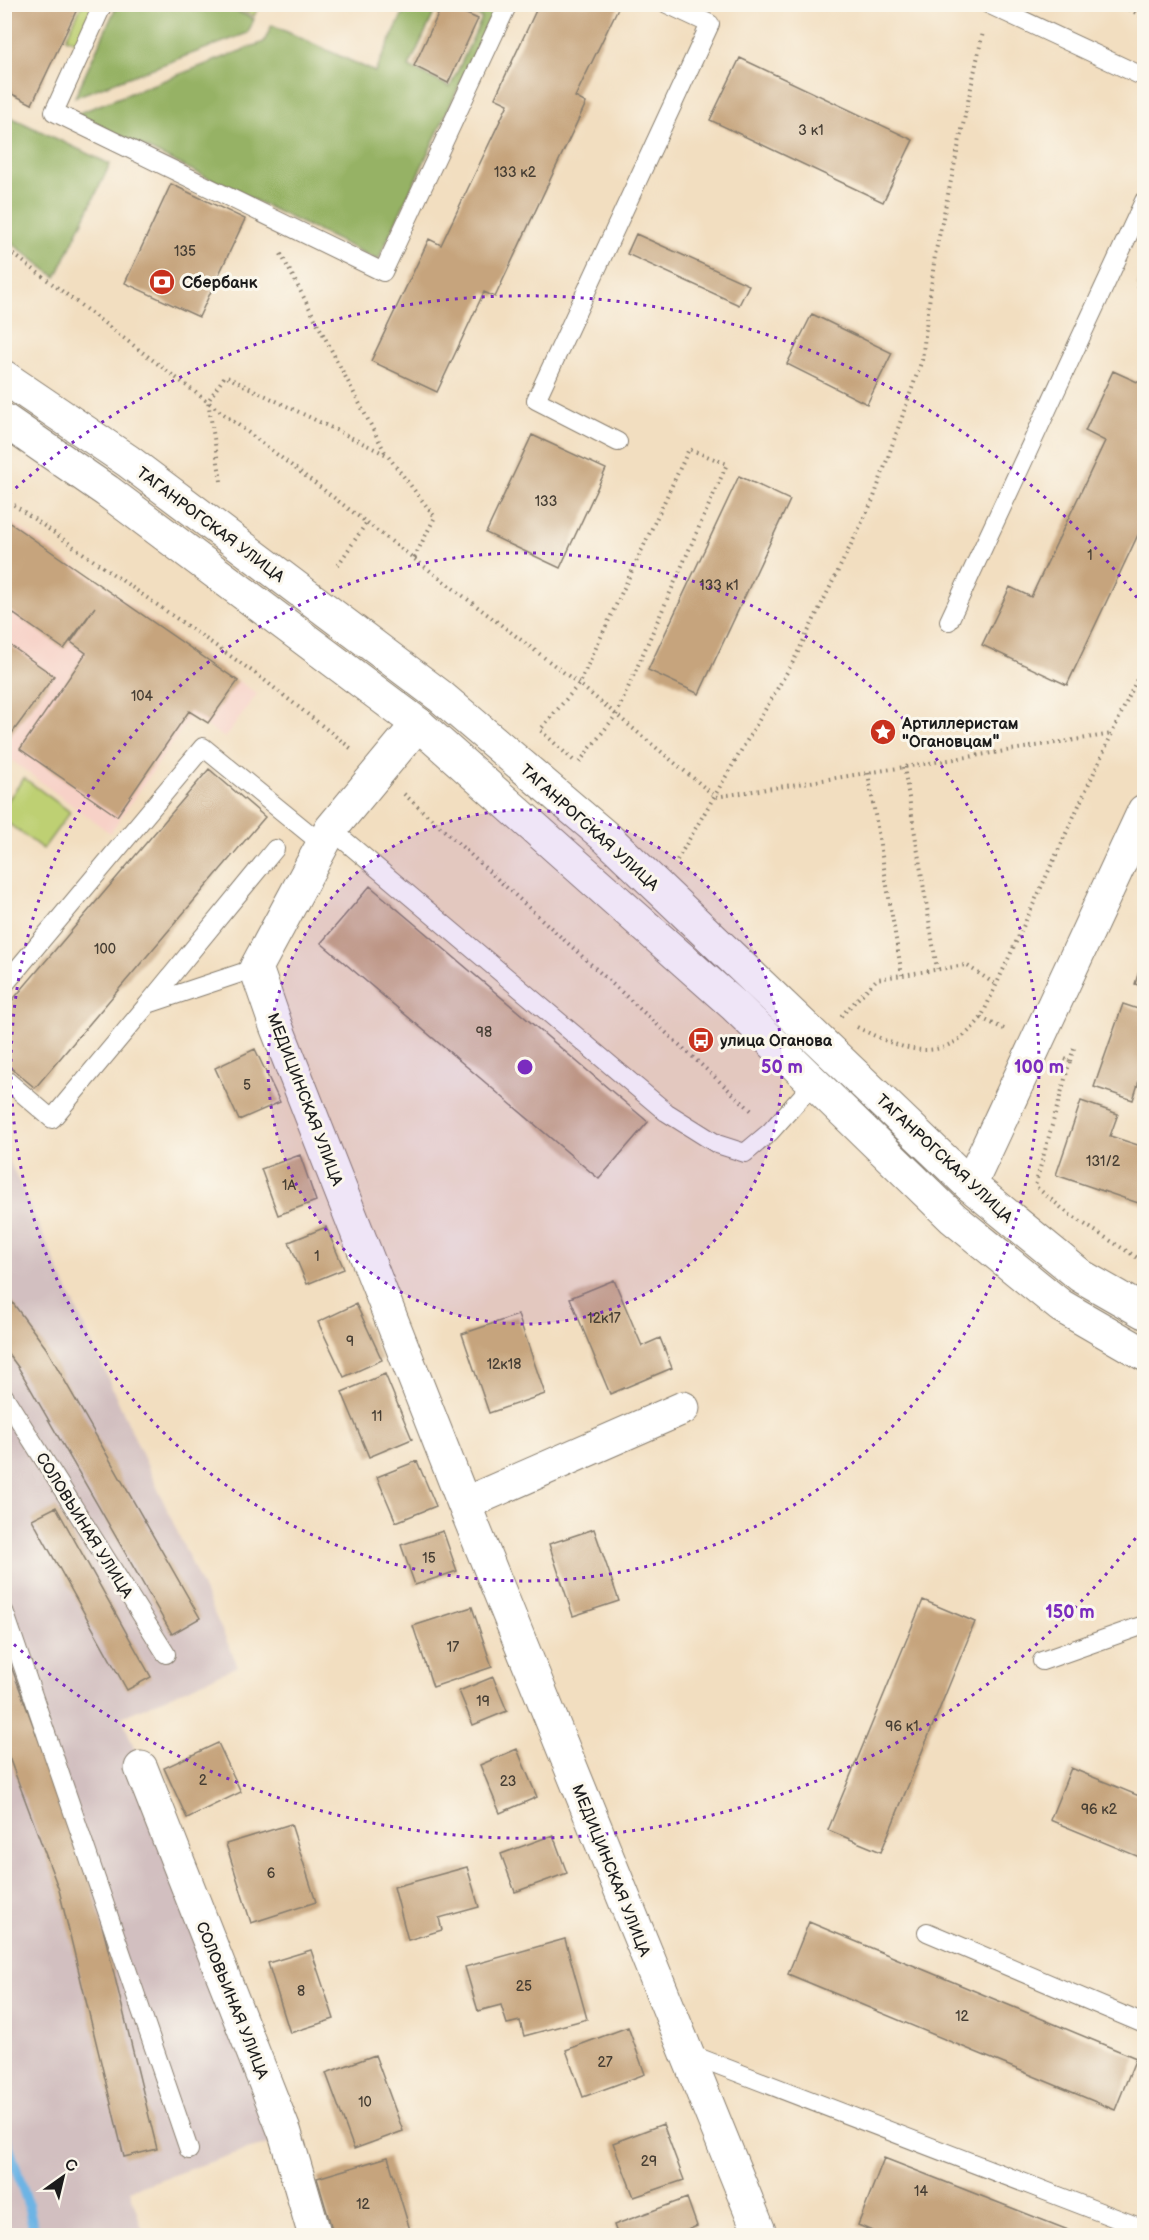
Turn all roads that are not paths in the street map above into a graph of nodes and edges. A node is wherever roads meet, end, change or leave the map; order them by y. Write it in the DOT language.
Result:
graph roads {
  1 [pos="103,4"];
  2 [pos="508,4"];
  3 [pos="668,4"];
  4 [pos="988,4"];
  5 [pos="1144,76"];
  6 [pos="1144,201"];
  7 [pos="4,376"];
  8 [pos="4,420"];
  9 [pos="618,442"];
  10 [pos="949,621"];
  11 [pos="440,696"];
  12 [pos="418,724"];
  13 [pos="1144,811"];
  14 [pos="327,836"];
  15 [pos="275,849"];
  16 [pos="256,968"];
  17 [pos="4,985"];
  18 [pos="148,1004"];
  19 [pos="4,1078"];
  20 [pos="813,1084"];
  21 [pos="970,1185"];
  22 [pos="953,1218"];
  23 [pos="1144,1312"];
  24 [pos="1144,1354"];
  25 [pos="4,1396"];
  26 [pos="683,1408"];
  27 [pos="464,1504"];
  28 [pos="4,1611"];
  29 [pos="1144,1625"];
  30 [pos="166,1654"];
  31 [pos="1042,1661"];
  32 [pos="141,1768"];
  33 [pos="927,1932"];
  34 [pos="1144,2024"];
  35 [pos="687,2053"];
  36 [pos="189,2150"];
  37 [pos="1144,2229"];
  38 [pos="315,2235"];
  39 [pos="761,2235"];
  1 -- 2 [label="lane"];
  3 -- 9 [label="lane"];
  4 -- 5 [label="lane"];
  6 -- 10 [label="lane"];
  7 -- 11 [label="main road, ТАГАНРОГСКАЯ УЛИЦА"];
  8 -- 12 [label="main road"];
  11 -- 12 [label="main road"];
  11 -- 21 [label="main road, ТАГАНРОГСКАЯ УЛИЦА"];
  12 -- 14 [label="main road"];
  12 -- 20 [label="main road"];
  13 -- 21 [label="main road"];
  14 -- 16 [label="main road"];
  14 -- 17 [label="lane"];
  14 -- 20 [label="lane"];
  15 -- 18 [label="lane"];
  16 -- 18 [label="lane"];
  16 -- 27 [label="main road, МЕДИЦИНСКАЯ УЛИЦА"];
  18 -- 19 [label="lane"];
  20 -- 22 [label="main road"];
  21 -- 22 [label="main road"];
  21 -- 23 [label="main road, ТАГАНРОГСКАЯ УЛИЦА"];
  22 -- 24 [label="main road"];
  25 -- 30 [label="lane, СОЛОВЬИНАЯ УЛИЦА"];
  26 -- 27 [label="main road"];
  27 -- 35 [label="main road, МЕДИЦИНСКАЯ УЛИЦА"];
  28 -- 36 [label="lane"];
  29 -- 31 [label="lane"];
  32 -- 38 [label="main road, СОЛОВЬИНАЯ УЛИЦА"];
  33 -- 34 [label="lane"];
  35 -- 37 [label="lane"];
  35 -- 39 [label="main road, МЕДИЦИНСКАЯ УЛИЦА"];
}
